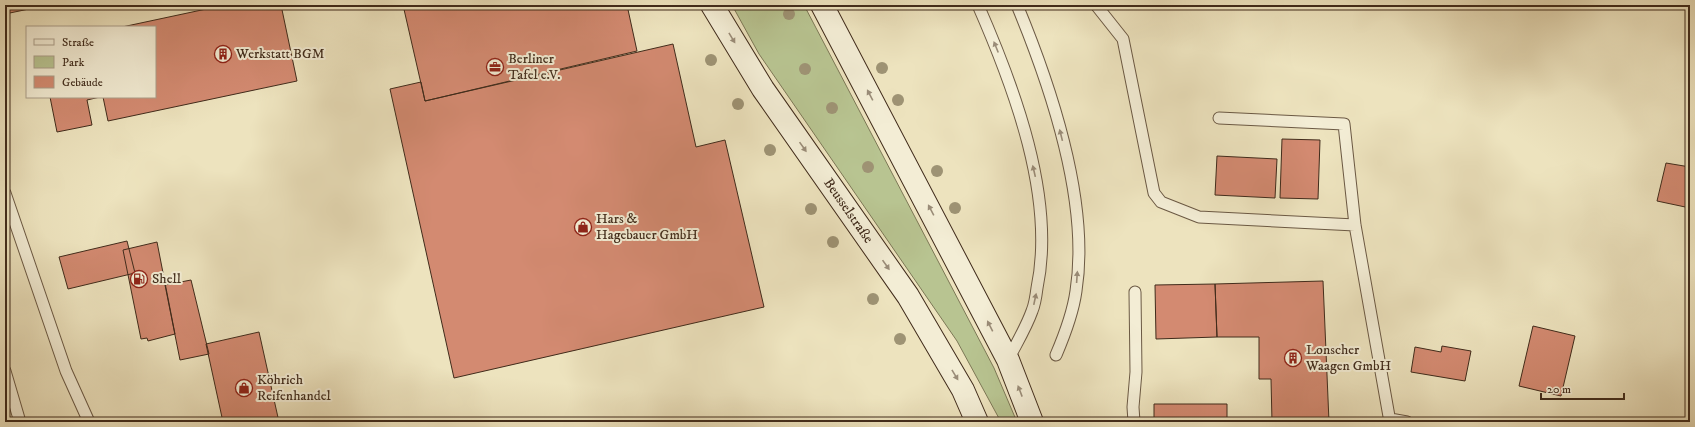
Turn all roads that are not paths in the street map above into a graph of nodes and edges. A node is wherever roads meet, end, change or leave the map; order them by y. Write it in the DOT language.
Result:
graph roads {
  1 [pos="712,5"];
  2 [pos="822,5"];
  3 [pos="978,5"];
  4 [pos="1017,5"];
  5 [pos="1096,5"];
  6 [pos="1219,118"];
  7 [pos="5,193"];
  8 [pos="1355,225"];
  9 [pos="1135,292"];
  10 [pos="1056,355"];
  11 [pos="1008,360"];
  12 [pos="5,371"];
  13 [pos="1390,420"];
  14 [pos="20,422"];
  15 [pos="89,422"];
  16 [pos="977,422"];
  17 [pos="1032,422"];
  18 [pos="1134,422"];
  19 [pos="1407,422"];
  1 -- 16 [label="main road, Beusselstraße, one-way"];
  11 -- 2 [label="main road, one-way"];
  11 -- 3 [label="lane, one-way"];
  10 -- 4 [label="lane, one-way"];
  5 -- 8 [label="lane"];
  6 -- 8 [label="lane"];
  7 -- 15 [label="lane"];
  8 -- 13 [label="lane"];
  9 -- 18 [label="lane"];
  17 -- 11 [label="main road, one-way"];
  12 -- 14 [label="lane"];
  13 -- 19 [label="lane"];
}
